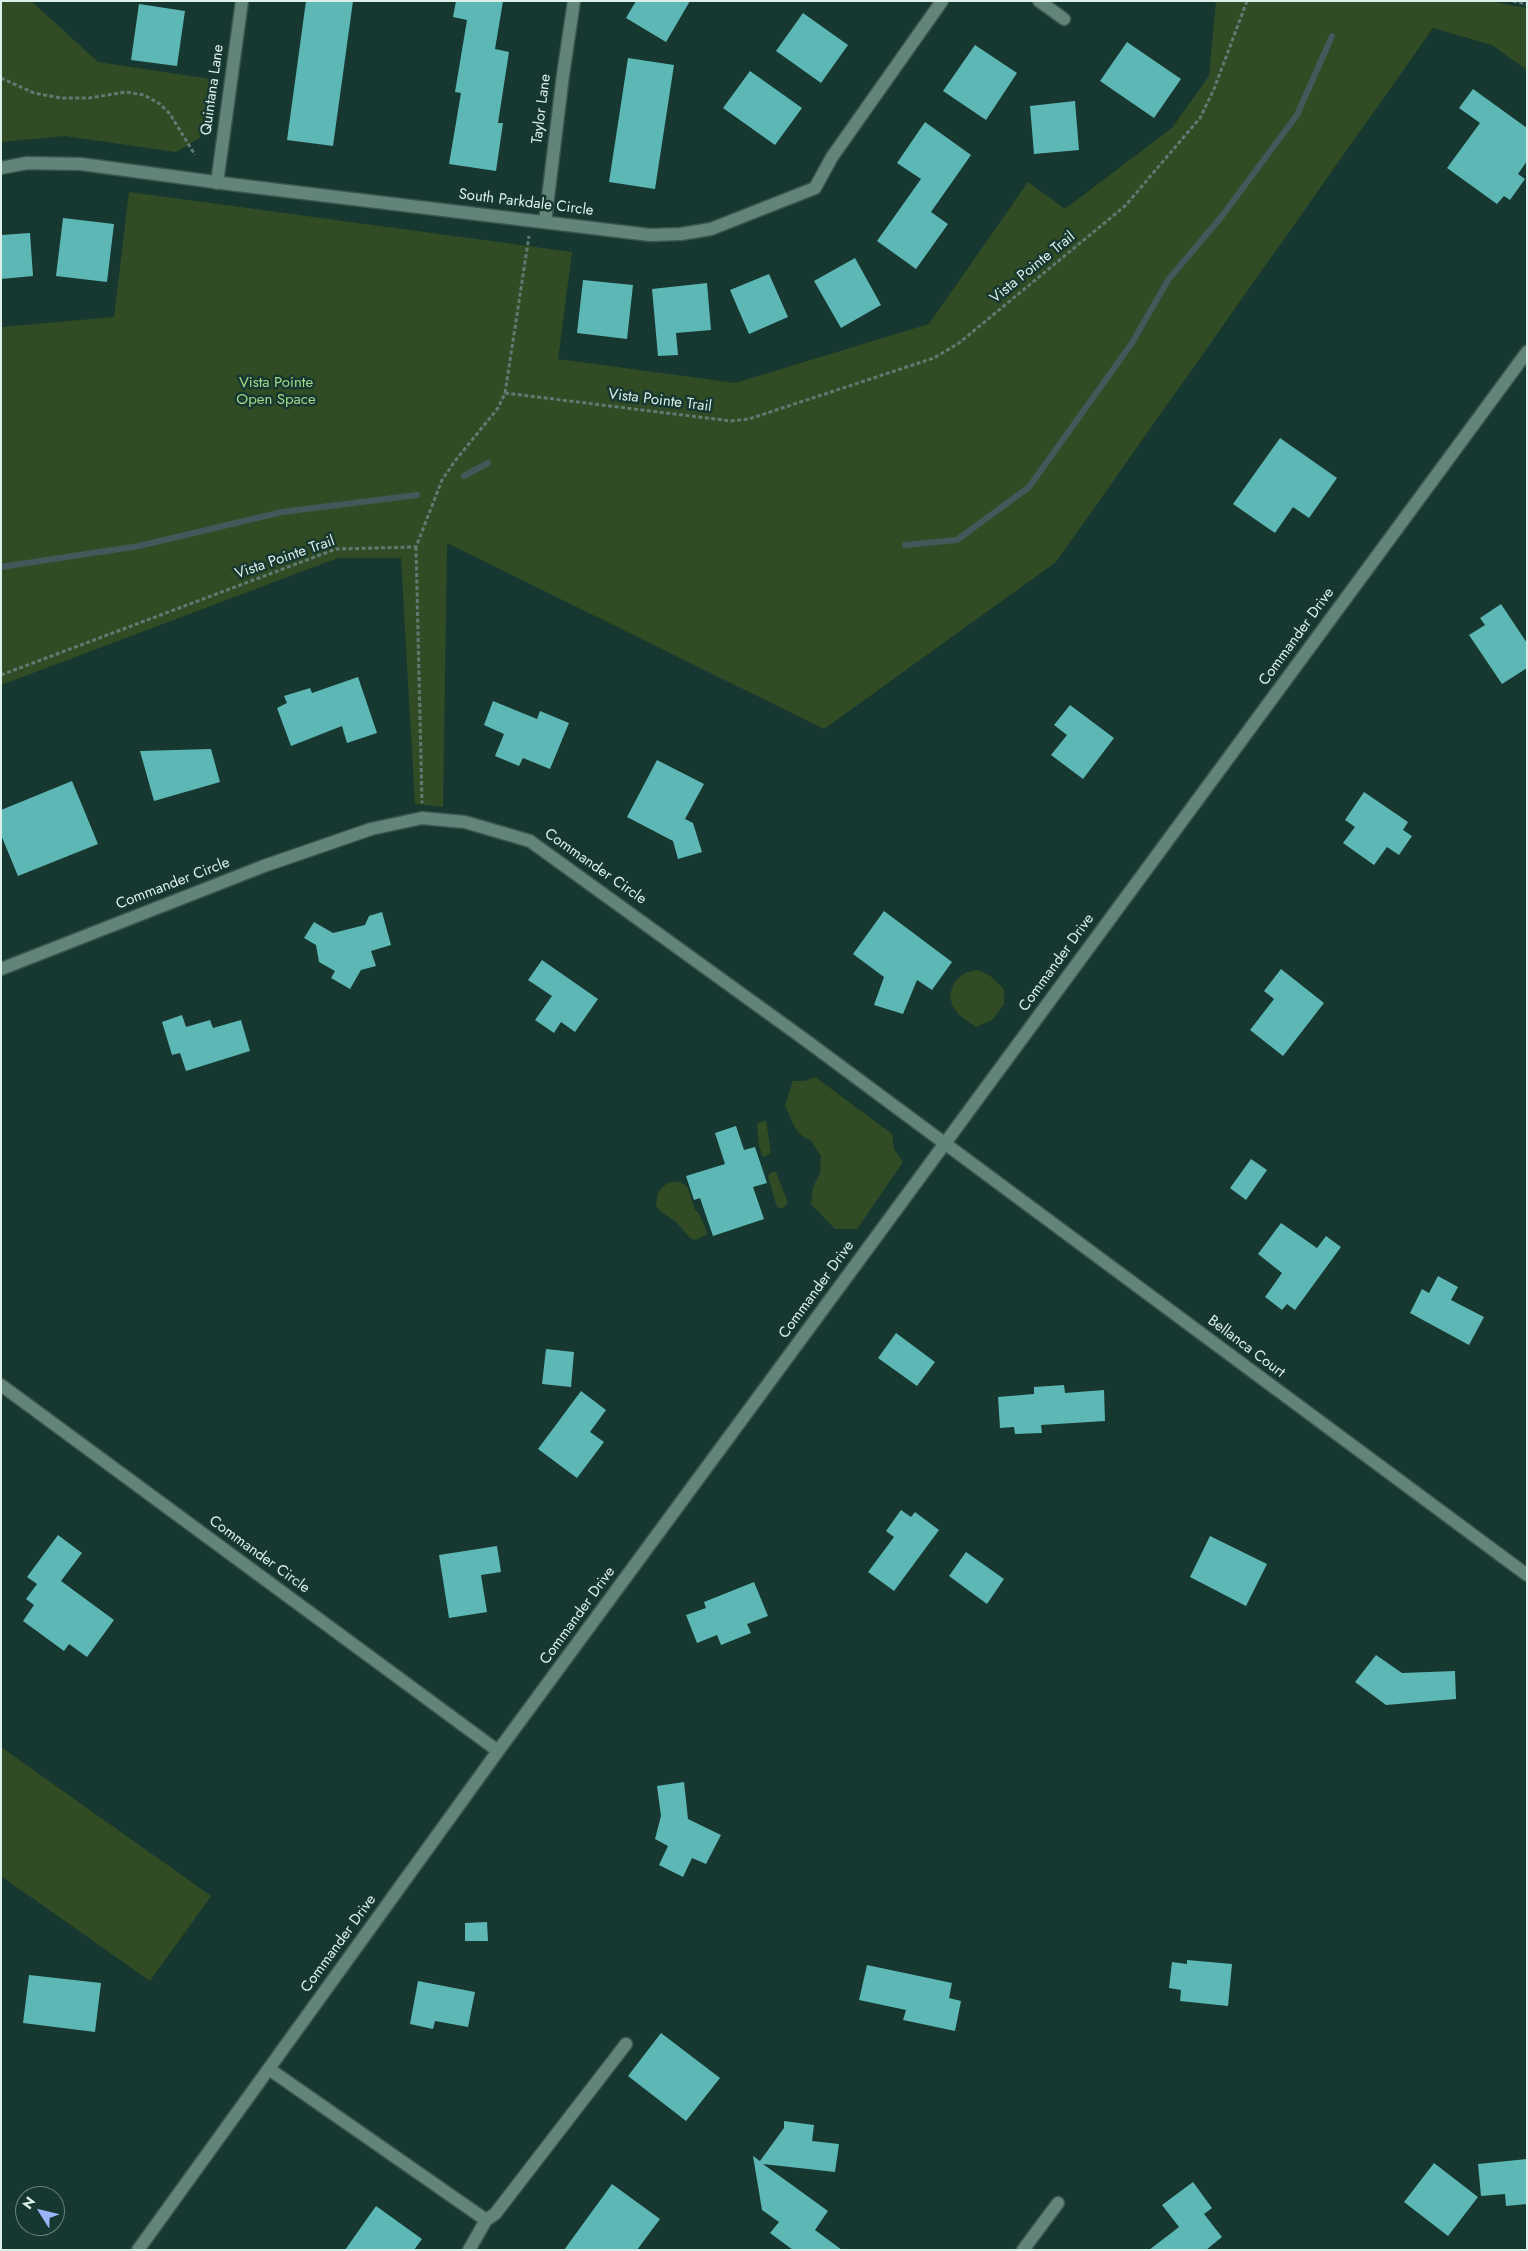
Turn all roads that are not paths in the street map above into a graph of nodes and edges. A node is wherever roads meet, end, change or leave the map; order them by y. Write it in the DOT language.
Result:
graph roads {
  1 [pos="242,1"];
  2 [pos="574,1"];
  3 [pos="942,1"];
  4 [pos="1039,1"];
  5 [pos="1064,19"];
  6 [pos="1,168"];
  7 [pos="217,183"];
  8 [pos="545,222"];
  9 [pos="1527,352"];
  10 [pos="1,969"];
  11 [pos="945,1144"];
  12 [pos="1,1385"];
  13 [pos="1527,1576"];
  14 [pos="498,1751"];
  15 [pos="626,2044"];
  16 [pos="269,2069"];
  17 [pos="1058,2203"];
  18 [pos="486,2220"];
  19 [pos="138,2250"];
  20 [pos="470,2250"];
  21 [pos="1024,2250"];
  1 -- 7 [label="street, Quintana Lane"];
  2 -- 8 [label="street, Taylor Lane"];
  3 -- 8 [label="street, South Parkdale Circle"];
  4 -- 5 [label="street"];
  6 -- 7 [label="street, South Parkdale Circle"];
  7 -- 8 [label="street, South Parkdale Circle"];
  9 -- 11 [label="street, Commander Drive"];
  10 -- 11 [label="street, Commander Circle"];
  11 -- 13 [label="street, Bellanca Court"];
  11 -- 14 [label="street, Commander Drive"];
  12 -- 14 [label="street, Commander Circle"];
  14 -- 16 [label="street, Commander Drive"];
  15 -- 18 [label="street"];
  16 -- 18 [label="street"];
  16 -- 19 [label="street, Commander Drive"];
  17 -- 21 [label="street"];
  18 -- 20 [label="street"];
}
